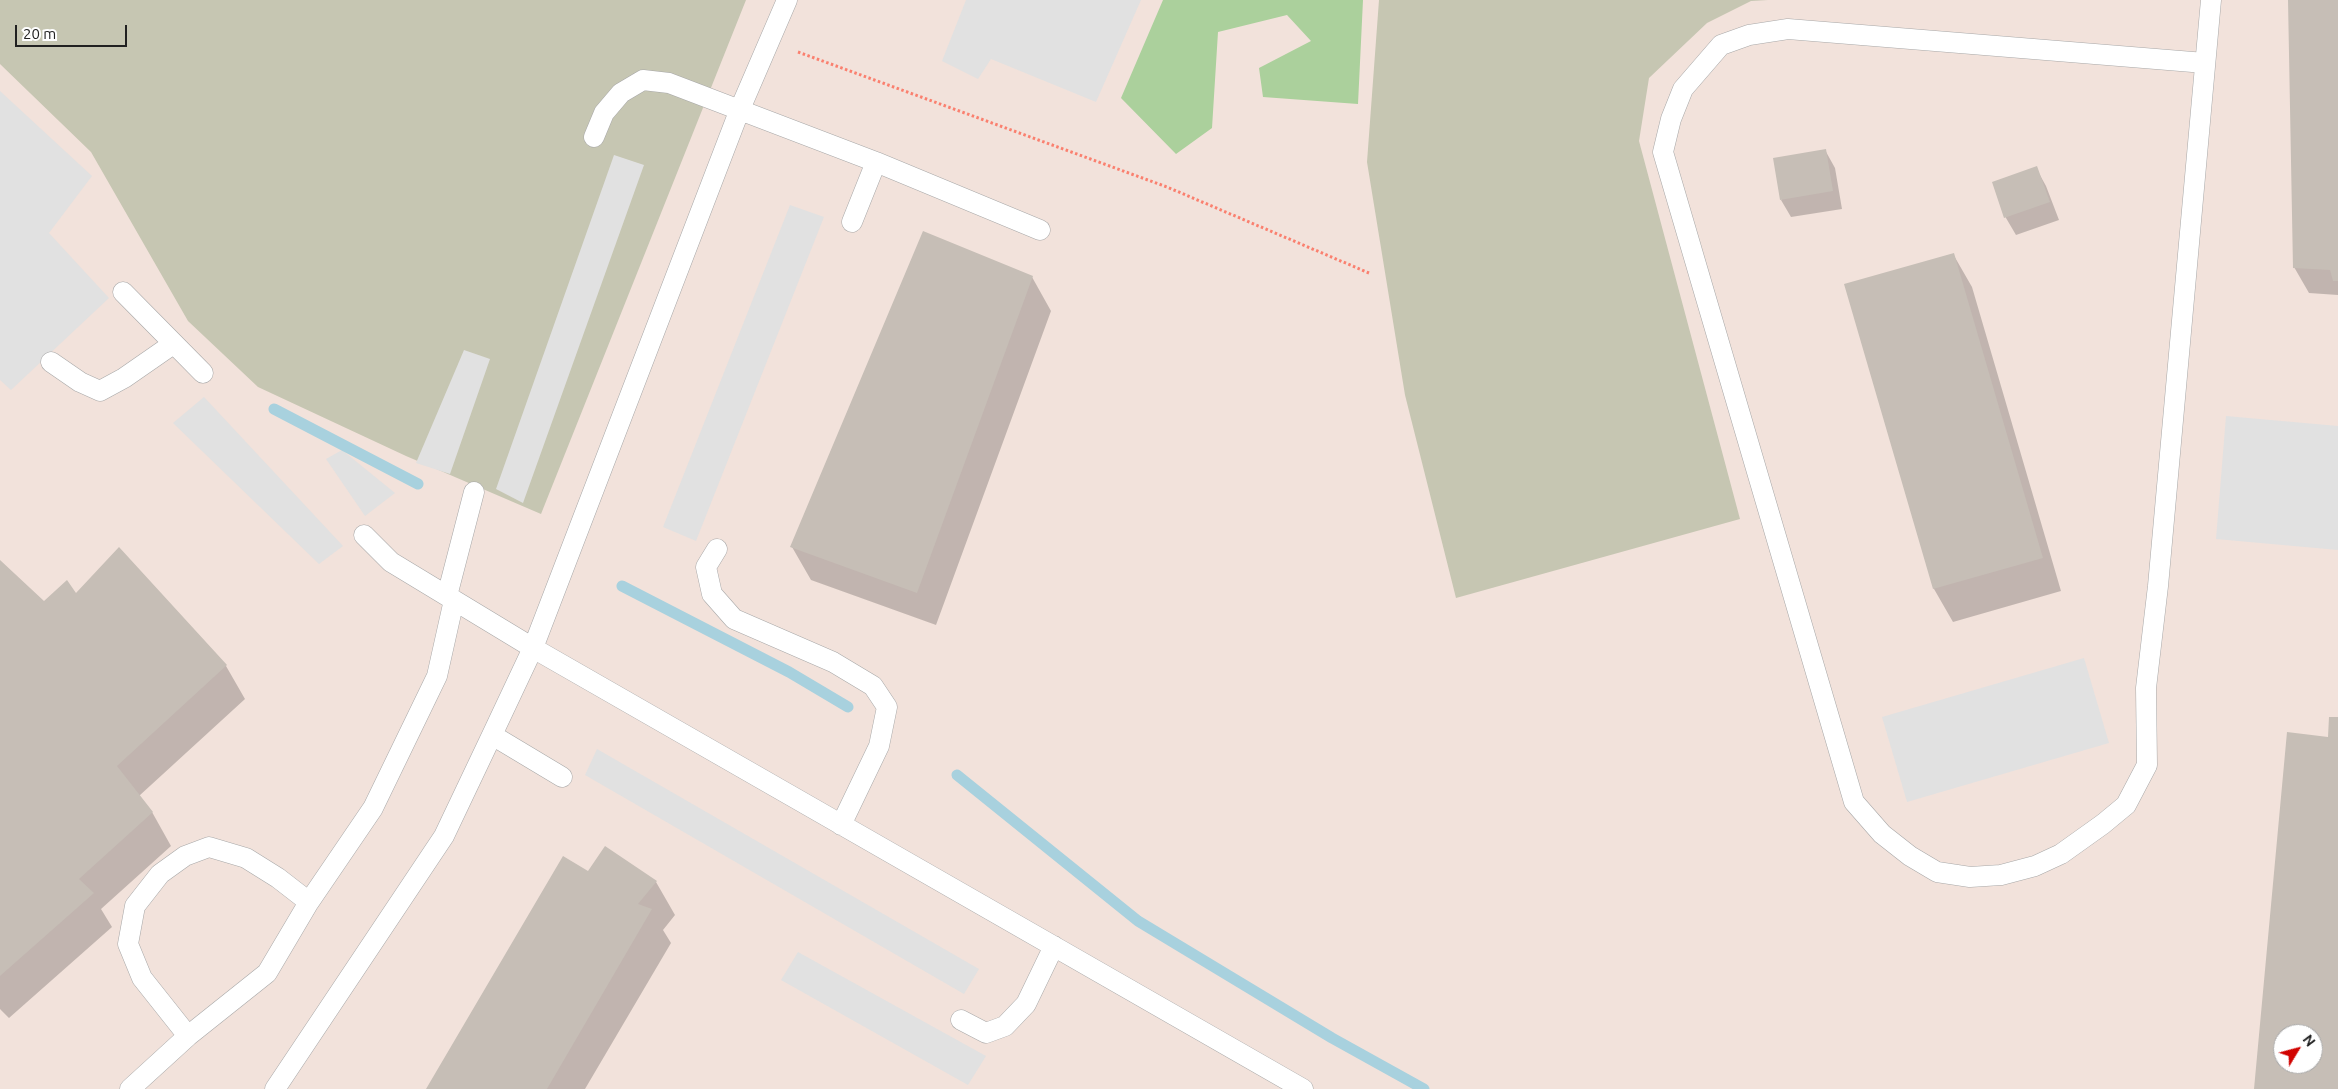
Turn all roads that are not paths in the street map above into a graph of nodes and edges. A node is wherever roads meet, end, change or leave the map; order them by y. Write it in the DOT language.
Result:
graph roads {
  1 [pos="787,0"];
  2 [pos="2211,0"];
  3 [pos="2205,63"];
  4 [pos="740,109"];
  5 [pos="594,137"];
  6 [pos="876,162"];
  7 [pos="852,222"];
  8 [pos="1040,230"];
  9 [pos="123,292"];
  10 [pos="173,344"];
  11 [pos="51,362"];
  12 [pos="203,373"];
  13 [pos="474,492"];
  14 [pos="364,535"];
  15 [pos="717,549"];
  16 [pos="451,598"];
  17 [pos="533,648"];
  18 [pos="492,735"];
  19 [pos="562,777"];
  20 [pos="841,824"];
  21 [pos="309,902"];
  22 [pos="1054,946"];
  23 [pos="961,1020"];
  24 [pos="188,1036"];
  25 [pos="130,1089"];
  26 [pos="275,1089"];
  27 [pos="1303,1089"];
  1 -- 4 [label="lane"];
  2 -- 3 [label="lane"];
  3 -- 3 [label="lane"];
  4 -- 5 [label="lane"];
  4 -- 6 [label="lane"];
  4 -- 17 [label="lane"];
  6 -- 7 [label="lane"];
  6 -- 8 [label="lane"];
  9 -- 10 [label="lane"];
  10 -- 11 [label="lane"];
  10 -- 12 [label="lane"];
  13 -- 16 [label="lane"];
  14 -- 16 [label="lane"];
  15 -- 20 [label="lane"];
  16 -- 17 [label="lane"];
  16 -- 21 [label="lane"];
  17 -- 18 [label="lane"];
  17 -- 20 [label="lane"];
  18 -- 19 [label="lane"];
  18 -- 26 [label="lane"];
  20 -- 22 [label="lane"];
  21 -- 24 [label="lane"];
  21 -- 24 [label="lane"];
  22 -- 23 [label="lane"];
  22 -- 27 [label="lane"];
  24 -- 25 [label="lane"];
}
